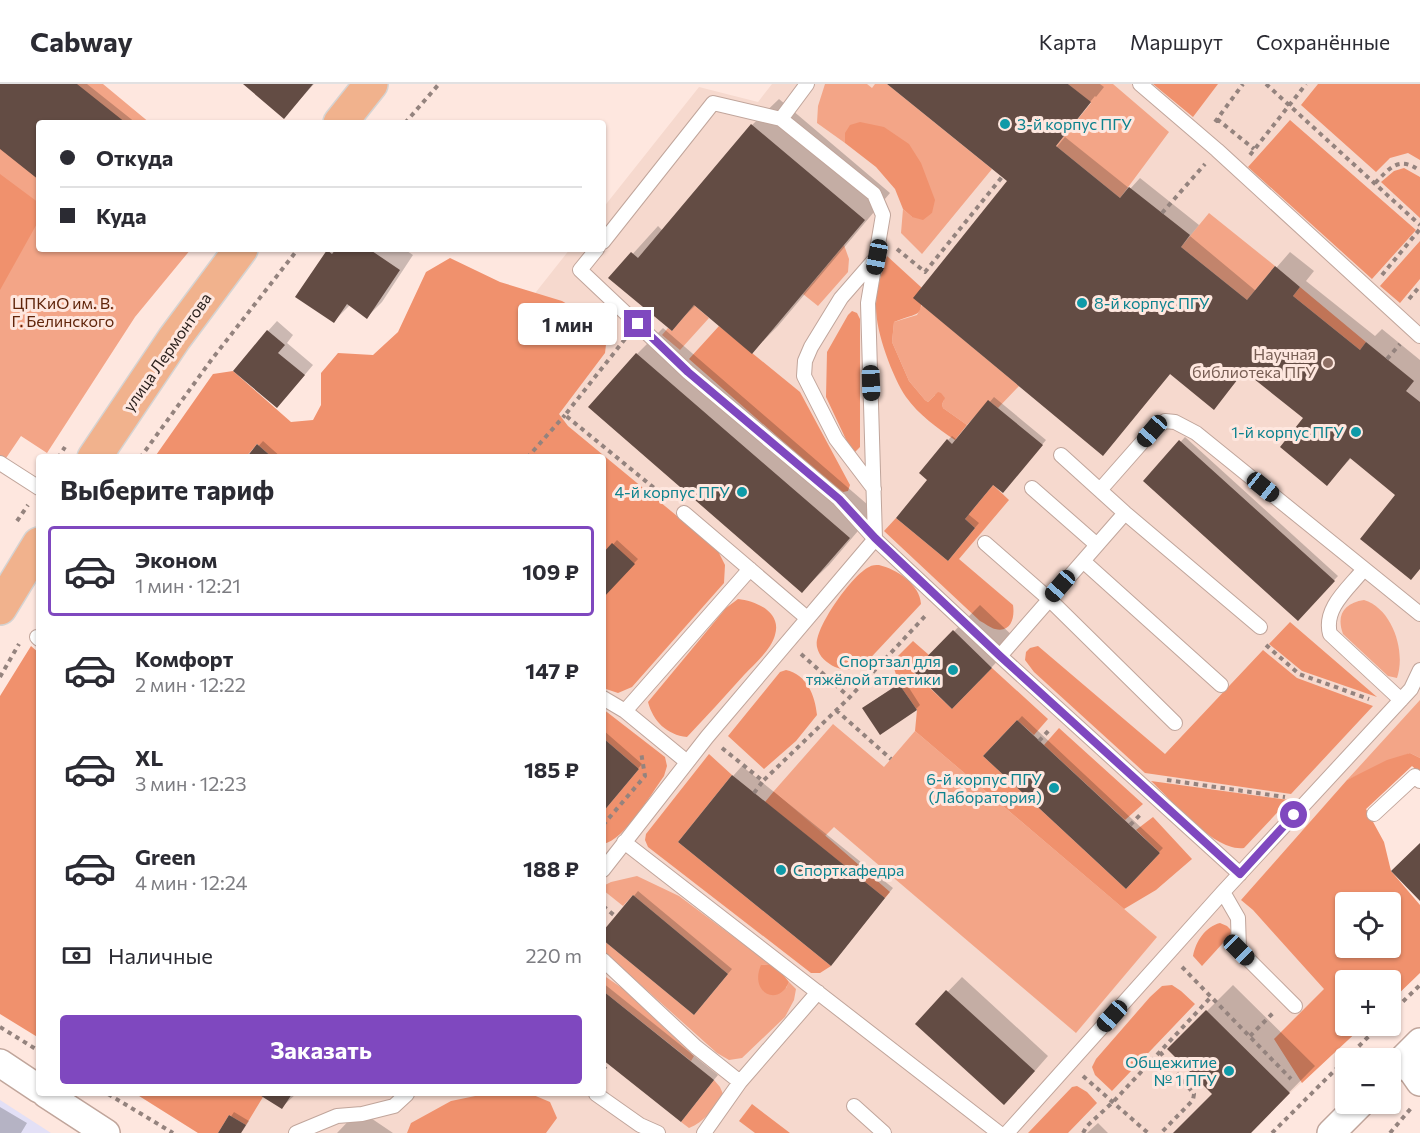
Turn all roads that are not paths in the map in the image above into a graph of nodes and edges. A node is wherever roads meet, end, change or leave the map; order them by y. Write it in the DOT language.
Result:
graph roads {
  1 [pos="371,84"];
  2 [pos="807,84"];
  3 [pos="1140,84"];
  4 [pos="781,119"];
  5 [pos="342,120"];
  6 [pos="606,238"];
  7 [pos="239,252"];
  8 [pos="595,252"];
  9 [pos="877,257"];
  10 [pos="1418,329"];
  11 [pos="97,454"];
  12 [pos="1061,455"];
  13 [pos="0,463"];
  14 [pos="36,486"];
  15 [pos="1032,488"];
  16 [pos="874,489"];
  17 [pos="1100,490"];
  18 [pos="684,513"];
  19 [pos="1125,513"];
  20 [pos="875,538"];
  21 [pos="984,543"];
  22 [pos="1097,545"];
  23 [pos="36,549"];
  24 [pos="1083,561"];
  25 [pos="750,568"];
  26 [pos="1364,569"];
  27 [pos="1049,599"];
  28 [pos="0,608"];
  29 [pos="1420,614"];
  30 [pos="807,618"];
  31 [pos="1260,627"];
  32 [pos="1000,656"];
  33 [pos="1420,670"];
  34 [pos="1221,685"];
  35 [pos="606,700"];
  36 [pos="1397,704"];
  37 [pos="630,715"];
  38 [pos="1175,723"];
  39 [pos="687,762"];
  40 [pos="1420,781"];
  41 [pos="1374,814"];
  42 [pos="624,842"];
  43 [pos="606,866"];
  44 [pos="1240,874"];
  45 [pos="1223,892"];
  46 [pos="606,963"];
  47 [pos="818,992"];
  48 [pos="1291,1002"];
  49 [pos="1405,1058"];
  50 [pos="0,1063"];
  51 [pos="740,1082"];
  52 [pos="36,1087"];
  53 [pos="1416,1094"];
  54 [pos="49,1096"];
  55 [pos="405,1096"];
  56 [pos="599,1096"];
  57 [pos="854,1106"];
  58 [pos="1350,1114"];
  59 [pos="106,1133"];
  60 [pos="296,1133"];
  61 [pos="658,1133"];
  62 [pos="704,1133"];
  63 [pos="884,1133"];
  64 [pos="999,1133"];
  65 [pos="1007,1133"];
  66 [pos="1331,1133"];
  1 -- 5 [label="main road"];
  2 -- 4 [label="lane"];
  3 -- 10 [label="lane"];
  4 -- 6 [label="lane"];
  4 -- 9 [label="lane"];
  7 -- 11 [label="main road, улица Лермонтова"];
  8 -- 20 [label="lane"];
  9 -- 16 [label="lane"];
  9 -- 16 [label="lane"];
  12 -- 17 [label="lane"];
  13 -- 14 [label="lane"];
  15 -- 22 [label="lane"];
  16 -- 20 [label="lane"];
  17 -- 19 [label="lane"];
  17 -- 26 [label="lane"];
  18 -- 25 [label="lane"];
  19 -- 22 [label="lane"];
  19 -- 31 [label="lane"];
  20 -- 30 [label="lane"];
  20 -- 32 [label="lane"];
  21 -- 27 [label="lane"];
  22 -- 24 [label="lane"];
  23 -- 28 [label="main road"];
  24 -- 27 [label="lane"];
  24 -- 34 [label="lane"];
  25 -- 30 [label="lane"];
  25 -- 37 [label="lane"];
  26 -- 29 [label="lane"];
  26 -- 36 [label="lane"];
  27 -- 32 [label="lane"];
  27 -- 38 [label="lane"];
  30 -- 39 [label="lane"];
  32 -- 44 [label="lane"];
  33 -- 36 [label="lane"];
  35 -- 37 [label="lane"];
  36 -- 44 [label="lane"];
  37 -- 39 [label="lane"];
  39 -- 42 [label="lane"];
  40 -- 41 [label="lane"];
  42 -- 43 [label="lane"];
  42 -- 47 [label="lane"];
  44 -- 45 [label="lane"];
  45 -- 48 [label="lane"];
  45 -- 65 [label="lane"];
  46 -- 51 [label="lane"];
  47 -- 51 [label="lane"];
  47 -- 64 [label="lane"];
  49 -- 53 [label="street"];
  50 -- 52 [label="street"];
  51 -- 62 [label="lane"];
  54 -- 59 [label="street"];
  55 -- 60 [label="lane"];
  56 -- 61 [label="lane"];
  57 -- 63 [label="lane"];
  58 -- 66 [label="street"];
}
